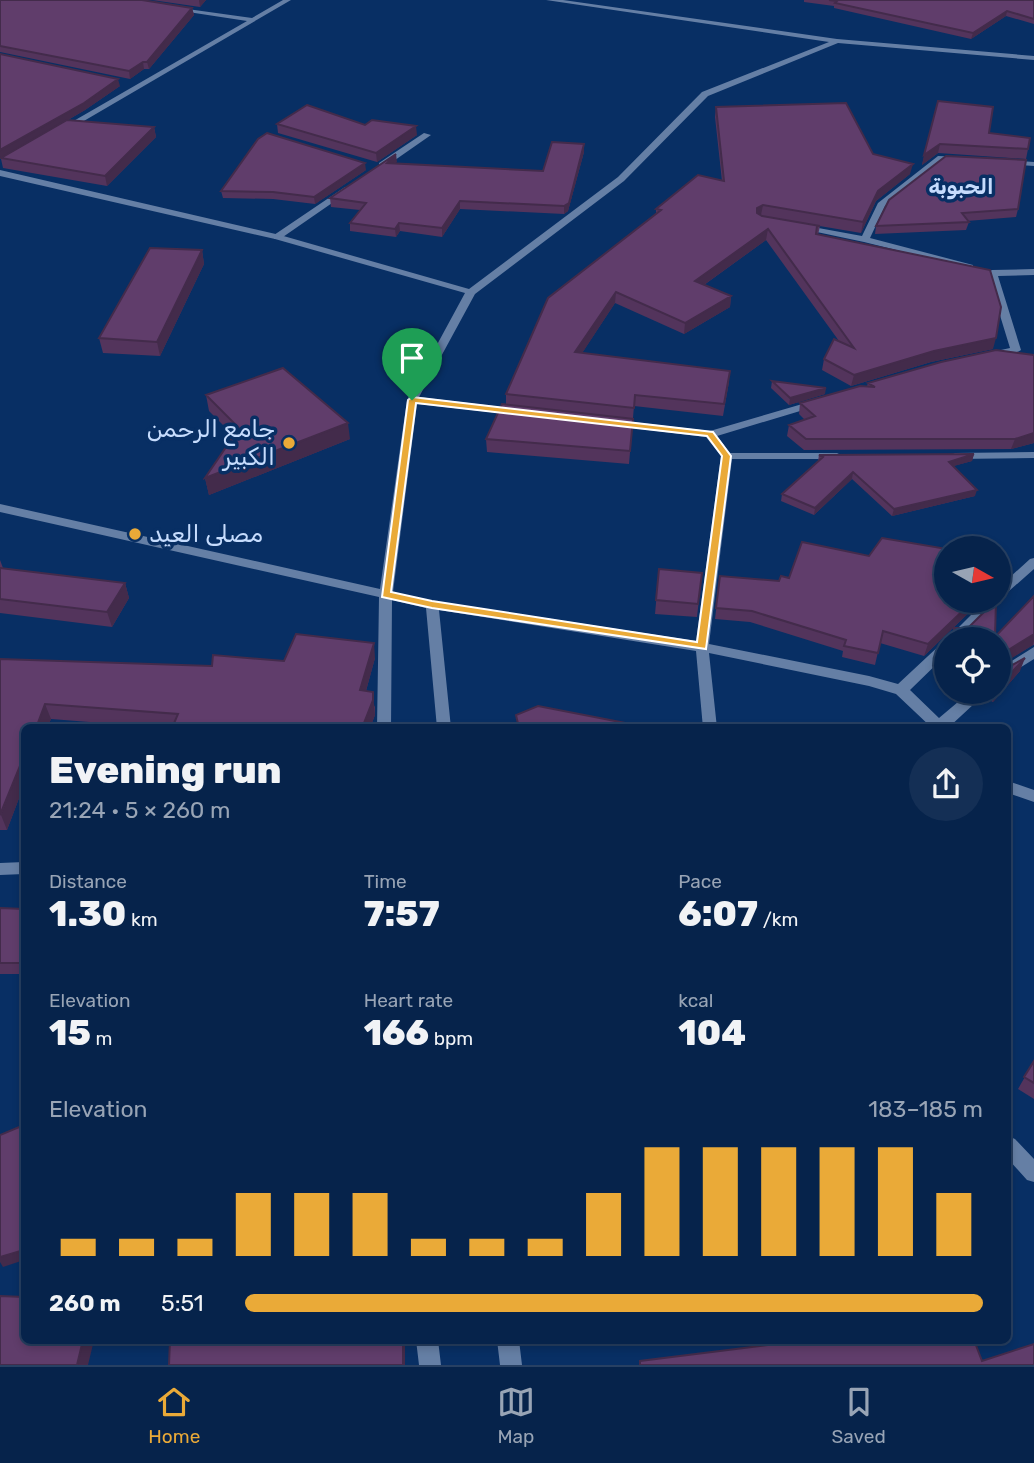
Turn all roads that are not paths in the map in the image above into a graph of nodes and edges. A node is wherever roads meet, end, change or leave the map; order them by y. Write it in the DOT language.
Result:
graph roads {
  1 [pos="288,0"];
  2 [pos="549,0"];
  3 [pos="161,6"];
  4 [pos="253,20"];
  5 [pos="837,41"];
  6 [pos="1034,58"];
  7 [pos="127,83"];
  8 [pos="139,85"];
  9 [pos="58,132"];
  10 [pos="426,135"];
  11 [pos="977,160"];
  12 [pos="1001,162"];
  13 [pos="1034,164"];
  14 [pos="378,167"];
  15 [pos="0,173"];
  16 [pos="356,183"];
  17 [pos="787,226"];
  18 [pos="277,237"];
  19 [pos="865,239"];
  20 [pos="992,272"];
  21 [pos="1034,272"];
  22 [pos="471,292"];
  23 [pos="976,359"];
  24 [pos="830,399"];
  25 [pos="412,400"];
  26 [pos="534,414"];
  27 [pos="601,422"];
  28 [pos="710,434"];
  29 [pos="727,456"];
  30 [pos="852,456"];
  31 [pos="936,456"];
  32 [pos="1034,456"];
  33 [pos="0,508"];
  34 [pos="1034,562"];
  35 [pos="1012,583"];
  36 [pos="386,594"];
  37 [pos="432,605"];
  38 [pos="981,613"];
  39 [pos="966,627"];
  40 [pos="702,647"];
  41 [pos="1034,652"];
  42 [pos="934,658"];
  43 [pos="1011,668"];
  44 [pos="901,690"];
  45 [pos="966,704"];
  46 [pos="384,724"];
  47 [pos="444,724"];
  48 [pos="710,724"];
  49 [pos="937,724"];
  50 [pos="943,724"];
  51 [pos="1011,788"];
  52 [pos="1034,796"];
  53 [pos="21,868"];
  54 [pos="0,869"];
  55 [pos="1011,1148"];
  56 [pos="1034,1173"];
  57 [pos="427,1344"];
  58 [pos="508,1344"];
  59 [pos="430,1365"];
  60 [pos="511,1365"];
  1 -- 4 [label="street"];
  2 -- 5 [label="street"];
  3 -- 4 [label="street"];
  4 -- 8 [label="street"];
  5 -- 6 [label="street"];
  5 -- 22 [label="street"];
  7 -- 8 [label="street"];
  8 -- 9 [label="street"];
  10 -- 14 [label="street"];
  11 -- 19 [label="street"];
  12 -- 13 [label="street"];
  15 -- 18 [label="street"];
  16 -- 18 [label="street"];
  17 -- 19 [label="street"];
  18 -- 22 [label="street"];
  19 -- 20 [label="street"];
  20 -- 21 [label="street"];
  20 -- 23 [label="street"];
  22 -- 25 [label="street"];
  24 -- 28 [label="street"];
  25 -- 26 [label="street"];
  25 -- 36 [label="street"];
  27 -- 28 [label="street"];
  28 -- 29 [label="street"];
  29 -- 30 [label="street"];
  29 -- 40 [label="street"];
  31 -- 32 [label="street"];
  33 -- 36 [label="street"];
  34 -- 35 [label="street"];
  36 -- 37 [label="street"];
  36 -- 46 [label="street"];
  37 -- 40 [label="street"];
  37 -- 47 [label="street"];
  38 -- 39 [label="street"];
  40 -- 44 [label="street"];
  40 -- 48 [label="street"];
  41 -- 43 [label="street"];
  42 -- 44 [label="street"];
  44 -- 49 [label="street"];
  45 -- 50 [label="street"];
  51 -- 52 [label="street"];
  53 -- 54 [label="street"];
  55 -- 56 [label="street"];
  57 -- 59 [label="street"];
  58 -- 60 [label="street"];
}
